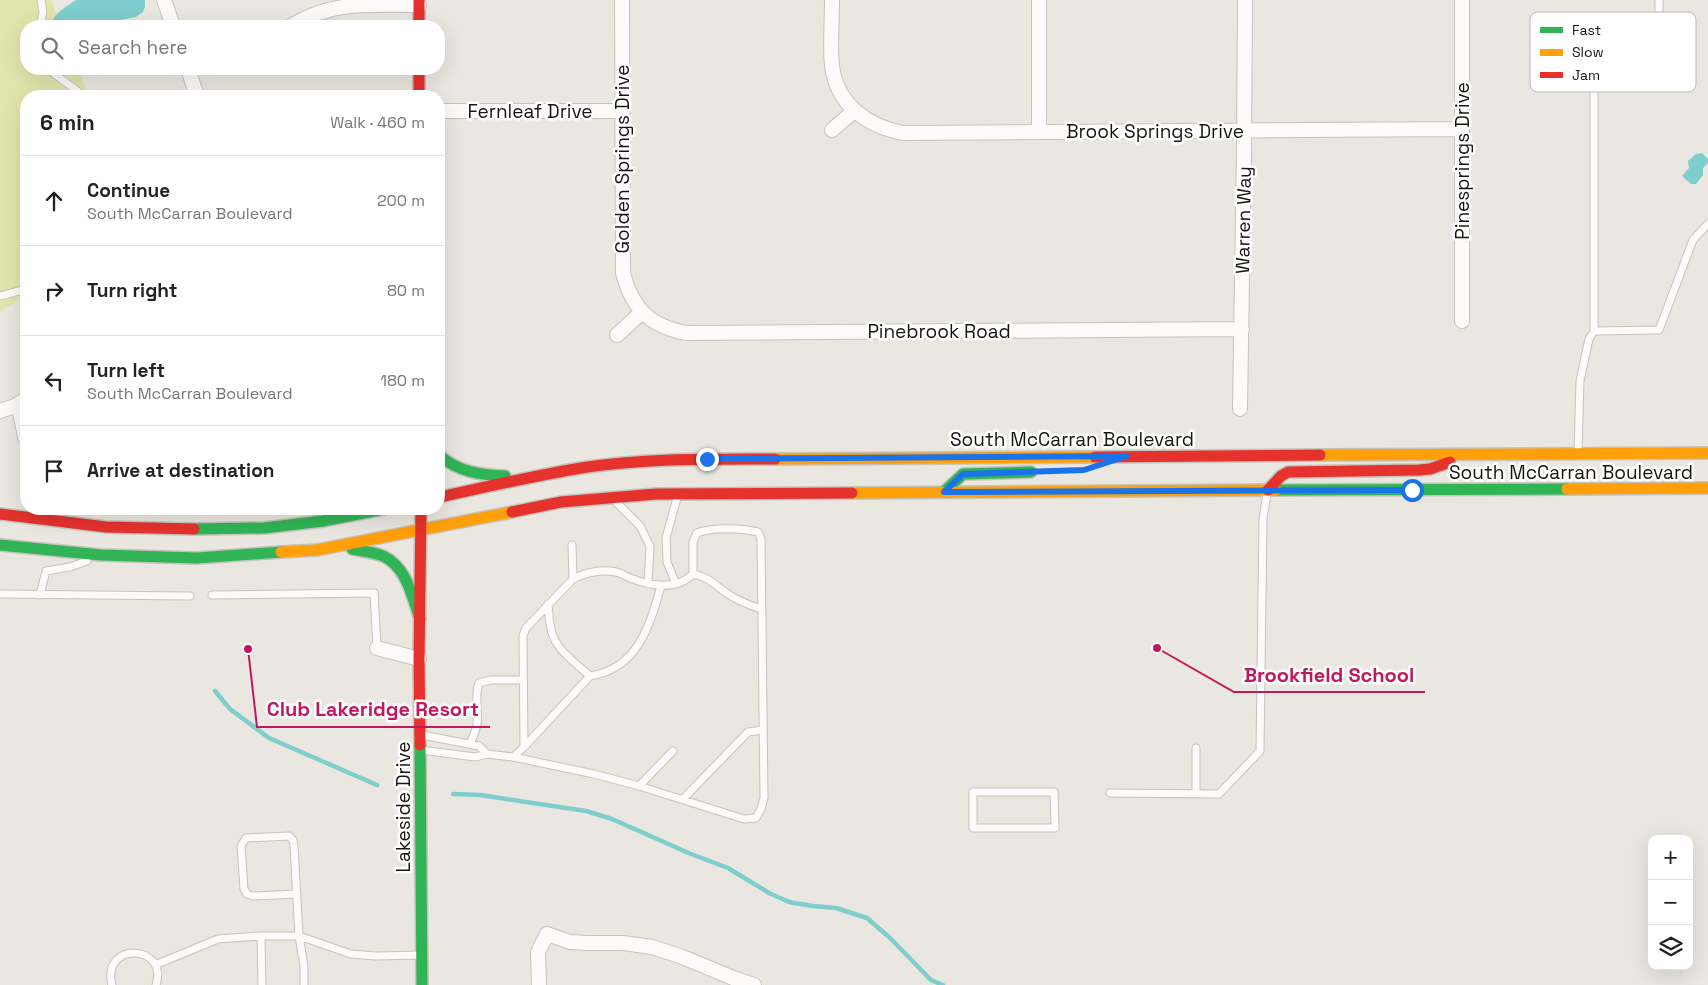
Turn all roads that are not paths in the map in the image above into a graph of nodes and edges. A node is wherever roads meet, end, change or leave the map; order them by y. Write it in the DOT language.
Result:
graph roads {
  1 [pos="41,0"];
  2 [pos="164,0"];
  3 [pos="622,0"];
  4 [pos="832,0"];
  5 [pos="1039,0"];
  6 [pos="1245,0"];
  7 [pos="1462,0"];
  8 [pos="419,2"];
  9 [pos="41,20"];
  10 [pos="171,20"];
  11 [pos="299,20"];
  12 [pos="419,20"];
  13 [pos="56,75"];
  14 [pos="192,75"];
  15 [pos="419,75"];
  16 [pos="76,90"];
  17 [pos="195,90"];
  18 [pos="419,90"];
  19 [pos="1594,92"];
  20 [pos="445,110"];
  21 [pos="622,111"];
  22 [pos="854,111"];
  23 [pos="1462,129"];
  24 [pos="832,130"];
  25 [pos="1244,130"];
  26 [pos="1039,132"];
  27 [pos="1708,224"];
  28 [pos="20,291"];
  29 [pos="0,296"];
  30 [pos="642,312"];
  31 [pos="1462,321"];
  32 [pos="1242,329"];
  33 [pos="1594,330"];
  34 [pos="617,335"];
  35 [pos="20,403"];
  36 [pos="0,410"];
  37 [pos="1240,410"];
  38 [pos="1708,446"];
  39 [pos="1689,453"];
  40 [pos="1708,453"];
  41 [pos="1469,454"];
  42 [pos="1578,454"];
  43 [pos="1127,456"];
  44 [pos="445,459"];
  45 [pos="1092,467"];
  46 [pos="1046,471"];
  47 [pos="534,477"];
  48 [pos="1708,488"];
  49 [pos="1268,490"];
  50 [pos="944,492"];
  51 [pos="678,494"];
  52 [pos="445,496"];
  53 [pos="610,497"];
  54 [pos="0,514"];
  55 [pos="354,515"];
  56 [pos="421,515"];
  57 [pos="106,527"];
  58 [pos="421,530"];
  59 [pos="63,533"];
  60 [pos="0,545"];
  61 [pos="572,545"];
  62 [pos="339,547"];
  63 [pos="101,555"];
  64 [pos="693,574"];
  65 [pos="574,579"];
  66 [pos="648,584"];
  67 [pos="676,584"];
  68 [pos="661,586"];
  69 [pos="0,594"];
  70 [pos="40,595"];
  71 [pos="212,595"];
  72 [pos="190,596"];
  73 [pos="548,604"];
  74 [pos="761,609"];
  75 [pos="420,619"];
  76 [pos="377,648"];
  77 [pos="419,660"];
  78 [pos="590,676"];
  79 [pos="524,680"];
  80 [pos="763,730"];
  81 [pos="420,735"];
  82 [pos="470,744"];
  83 [pos="524,747"];
  84 [pos="1196,748"];
  85 [pos="420,750"];
  86 [pos="672,751"];
  87 [pos="487,754"];
  88 [pos="513,757"];
  89 [pos="639,786"];
  90 [pos="973,792"];
  91 [pos="1110,792"];
  92 [pos="1196,793"];
  93 [pos="683,799"];
  94 [pos="297,894"];
  95 [pos="261,936"];
  96 [pos="299,936"];
  97 [pos="422,955"];
  98 [pos="155,965"];
  99 [pos="112,985"];
  100 [pos="156,985"];
  101 [pos="262,985"];
  102 [pos="304,985"];
  103 [pos="422,985"];
  104 [pos="539,985"];
  105 [pos="754,985"];
  1 -- 9 [label="lane"];
  2 -- 10 [label="street"];
  3 -- 21 [label="street, Golden Springs Drive"];
  4 -- 22 [label="street"];
  5 -- 26 [label="street"];
  6 -- 25 [label="street, Warren Way"];
  7 -- 23 [label="street, Pinesprings Drive"];
  8 -- 11 [label="street"];
  8 -- 12 [label="main road"];
  13 -- 16 [label="lane"];
  14 -- 17 [label="street"];
  15 -- 18 [label="main road"];
  19 -- 33 [label="lane"];
  20 -- 21 [label="street, Fernleaf Drive"];
  21 -- 30 [label="street, Golden Springs Drive"];
  22 -- 24 [label="street"];
  22 -- 26 [label="street, Brook Springs Drive"];
  23 -- 25 [label="street, Brook Springs Drive"];
  23 -- 31 [label="street, Pinesprings Drive"];
  25 -- 26 [label="street, Brook Springs Drive"];
  25 -- 32 [label="street, Warren Way"];
  27 -- 33 [label="lane"];
  28 -- 29 [label="lane"];
  30 -- 32 [label="street, Pinebrook Road"];
  30 -- 34 [label="street"];
  32 -- 37 [label="street, Warren Way"];
  33 -- 42 [label="lane"];
  35 -- 36 [label="street"];
  38 -- 39 [label="main road"];
  39 -- 40 [label="main road, South McCarran Boulevard"];
  39 -- 42 [label="main road, South McCarran Boulevard"];
  41 -- 42 [label="main road, South McCarran Boulevard"];
  41 -- 43 [label="main road, South McCarran Boulevard"];
  41 -- 49 [label="main road"];
  43 -- 45 [label="main road"];
  43 -- 47 [label="main road, South McCarran Boulevard"];
  44 -- 47 [label="main road"];
  46 -- 50 [label="main road"];
  47 -- 52 [label="main road, South McCarran Boulevard"];
  48 -- 49 [label="main road, South McCarran Boulevard"];
  49 -- 50 [label="main road, South McCarran Boulevard"];
  49 -- 92 [label="lane"];
  50 -- 51 [label="main road, South McCarran Boulevard"];
  51 -- 53 [label="main road, South McCarran Boulevard"];
  51 -- 67 [label="lane"];
  53 -- 58 [label="main road, South McCarran Boulevard"];
  53 -- 66 [label="lane"];
  54 -- 57 [label="main road"];
  55 -- 57 [label="main road"];
  56 -- 58 [label="main road, Lakeside Drive"];
  57 -- 59 [label="main road"];
  58 -- 62 [label="main road, South McCarran Boulevard"];
  58 -- 75 [label="main road, Lakeside Drive"];
  60 -- 63 [label="main road, South McCarran Boulevard"];
  61 -- 65 [label="lane"];
  62 -- 63 [label="main road, South McCarran Boulevard"];
  62 -- 75 [label="main road"];
  63 -- 70 [label="lane"];
  64 -- 67 [label="lane"];
  64 -- 74 [label="lane"];
  64 -- 74 [label="lane"];
  65 -- 66 [label="lane"];
  65 -- 73 [label="lane"];
  66 -- 68 [label="lane"];
  67 -- 68 [label="lane"];
  68 -- 78 [label="lane"];
  69 -- 70 [label="lane"];
  70 -- 72 [label="lane"];
  71 -- 76 [label="lane"];
  73 -- 78 [label="lane"];
  73 -- 79 [label="lane"];
  74 -- 80 [label="lane"];
  75 -- 77 [label="main road, Lakeside Drive"];
  76 -- 77 [label="street"];
  77 -- 81 [label="main road, Lakeside Drive"];
  78 -- 83 [label="lane"];
  79 -- 82 [label="lane"];
  79 -- 83 [label="lane"];
  80 -- 93 [label="lane"];
  80 -- 93 [label="lane"];
  81 -- 82 [label="lane"];
  81 -- 85 [label="main road, Lakeside Drive"];
  82 -- 87 [label="lane"];
  83 -- 88 [label="lane"];
  84 -- 92 [label="lane"];
  85 -- 87 [label="lane"];
  85 -- 97 [label="main road, Lakeside Drive"];
  86 -- 89 [label="lane"];
  87 -- 88 [label="lane"];
  88 -- 89 [label="lane"];
  89 -- 93 [label="lane"];
  90 -- 90 [label="lane"];
  91 -- 92 [label="lane"];
  94 -- 94 [label="lane"];
  94 -- 96 [label="lane"];
  95 -- 96 [label="lane"];
  95 -- 98 [label="lane"];
  95 -- 101 [label="lane"];
  96 -- 97 [label="lane"];
  96 -- 102 [label="lane"];
  97 -- 103 [label="main road, Lakeside Drive"];
  98 -- 99 [label="lane"];
  98 -- 100 [label="lane"];
  104 -- 105 [label="street"];
}
